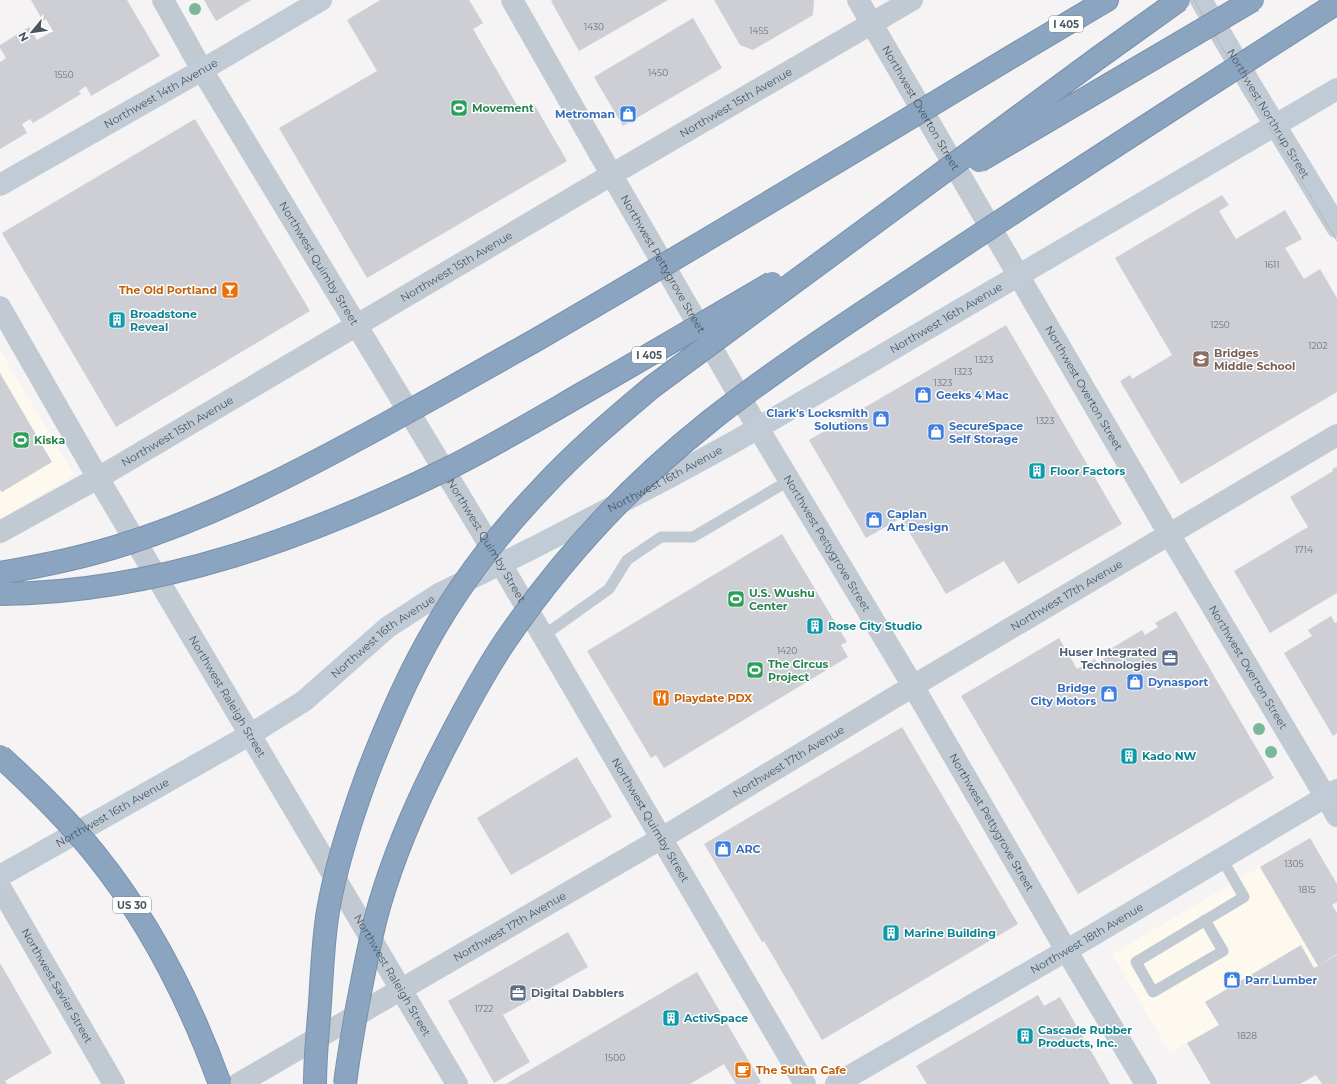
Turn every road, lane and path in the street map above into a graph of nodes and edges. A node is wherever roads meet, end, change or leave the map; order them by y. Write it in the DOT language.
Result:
graph roads {
  1 [pos="163,0"];
  2 [pos="321,0"];
  3 [pos="512,0"];
  4 [pos="858,0"];
  5 [pos="912,0"];
  6 [pos="1107,0"];
  7 [pos="1179,0"];
  8 [pos="1201,0"];
  9 [pos="1252,0"];
  10 [pos="1337,3"];
  11 [pos="872,24"];
  12 [pos="202,70"];
  13 [pos="1337,89"];
  14 [pos="1276,125"];
  15 [pos="611,174"];
  16 [pos="0,185"];
  17 [pos="1337,227"];
  18 [pos="1019,275"];
  19 [pos="0,307"];
  20 [pos="356,325"];
  21 [pos="758,428"];
  22 [pos="1337,435"];
  23 [pos="98,478"];
  24 [pos="790,480"];
  25 [pos="0,532"];
  26 [pos="1169,534"];
  27 [pos="501,564"];
  28 [pos="0,573"];
  29 [pos="0,594"];
  30 [pos="543,636"];
  31 [pos="913,686"];
  32 [pos="251,734"];
  33 [pos="0,756"];
  34 [pos="0,766"];
  35 [pos="1332,794"];
  36 [pos="1337,816"];
  37 [pos="662,838"];
  38 [pos="1222,859"];
  39 [pos="0,876"];
  40 [pos="0,887"];
  41 [pos="1205,920"];
  42 [pos="1066,950"];
  43 [pos="401,989"];
  44 [pos="114,1084"];
  45 [pos="214,1084"];
  46 [pos="220,1084"];
  47 [pos="238,1084"];
  48 [pos="315,1084"];
  49 [pos="345,1084"];
  50 [pos="457,1084"];
  51 [pos="805,1084"];
  52 [pos="836,1084"];
  53 [pos="1146,1084"];
  1 -- 12 [label="street, Northwest Quimby Street"];
  2 -- 12 [label="street, Northwest 14th Avenue"];
  3 -- 15 [label="street, Northwest Pettygrove Street"];
  4 -- 11 [label="street, Northwest Overton Street"];
  5 -- 11 [label="street, Northwest 15th Avenue"];
  6 -- 28 [label="highway, I 405, bridge"];
  7 -- 48 [label="highway, bridge"];
  8 -- 14 [label="street, Northwest Northrup Street"];
  9 -- 29 [label="highway, I 405, bridge"];
  10 -- 49 [label="highway, bridge"];
  11 -- 15 [label="street, Northwest 15th Avenue"];
  11 -- 18 [label="street, Northwest Overton Street"];
  12 -- 16 [label="street, Northwest 14th Avenue"];
  12 -- 20 [label="street, Northwest Quimby Street"];
  13 -- 14 [label="street, Northwest 16th Avenue"];
  14 -- 17 [label="street, Northwest Northrup Street"];
  14 -- 18 [label="street, Northwest 16th Avenue"];
  15 -- 20 [label="street, Northwest 15th Avenue"];
  15 -- 21 [label="street, Northwest Pettygrove Street"];
  18 -- 21 [label="street, Northwest 16th Avenue"];
  18 -- 26 [label="street, Northwest Overton Street"];
  19 -- 23 [label="street, Northwest Raleigh Street"];
  20 -- 23 [label="street, Northwest 15th Avenue"];
  20 -- 27 [label="street, Northwest Quimby Street"];
  21 -- 24 [label="street, Northwest Pettygrove Street"];
  21 -- 27 [label="street, Northwest 16th Avenue"];
  22 -- 26 [label="street, Northwest 17th Avenue"];
  23 -- 25 [label="street, Northwest 15th Avenue"];
  23 -- 32 [label="street, Northwest Raleigh Street"];
  24 -- 30 [label="lane"];
  24 -- 31 [label="street, Northwest Pettygrove Street"];
  26 -- 31 [label="street, Northwest 17th Avenue"];
  26 -- 35 [label="street, Northwest Overton Street"];
  27 -- 30 [label="street, Northwest Quimby Street"];
  27 -- 32 [label="street, Northwest 16th Avenue"];
  30 -- 37 [label="street, Northwest Quimby Street"];
  31 -- 37 [label="street, Northwest 17th Avenue"];
  31 -- 42 [label="street, Northwest Pettygrove Street"];
  32 -- 39 [label="street, Northwest 16th Avenue"];
  32 -- 43 [label="street, Northwest Raleigh Street"];
  33 -- 46 [label="highway, US 30, bridge"];
  34 -- 45 [label="highway, US 30"];
  35 -- 36 [label="street, Northwest Overton Street"];
  35 -- 38 [label="street, Northwest 18th Avenue"];
  37 -- 43 [label="street, Northwest 17th Avenue"];
  37 -- 51 [label="street, Northwest Quimby Street"];
  38 -- 41 [label="lane"];
  38 -- 42 [label="street, Northwest 18th Avenue"];
  40 -- 44 [label="street, Northwest Savier Street"];
  41 -- 41 [label="lane"];
  42 -- 52 [label="street, Northwest 18th Avenue"];
  42 -- 53 [label="street, Northwest Pettygrove Street"];
  43 -- 47 [label="street, Northwest 17th Avenue"];
  43 -- 50 [label="street, Northwest Raleigh Street"];
}
